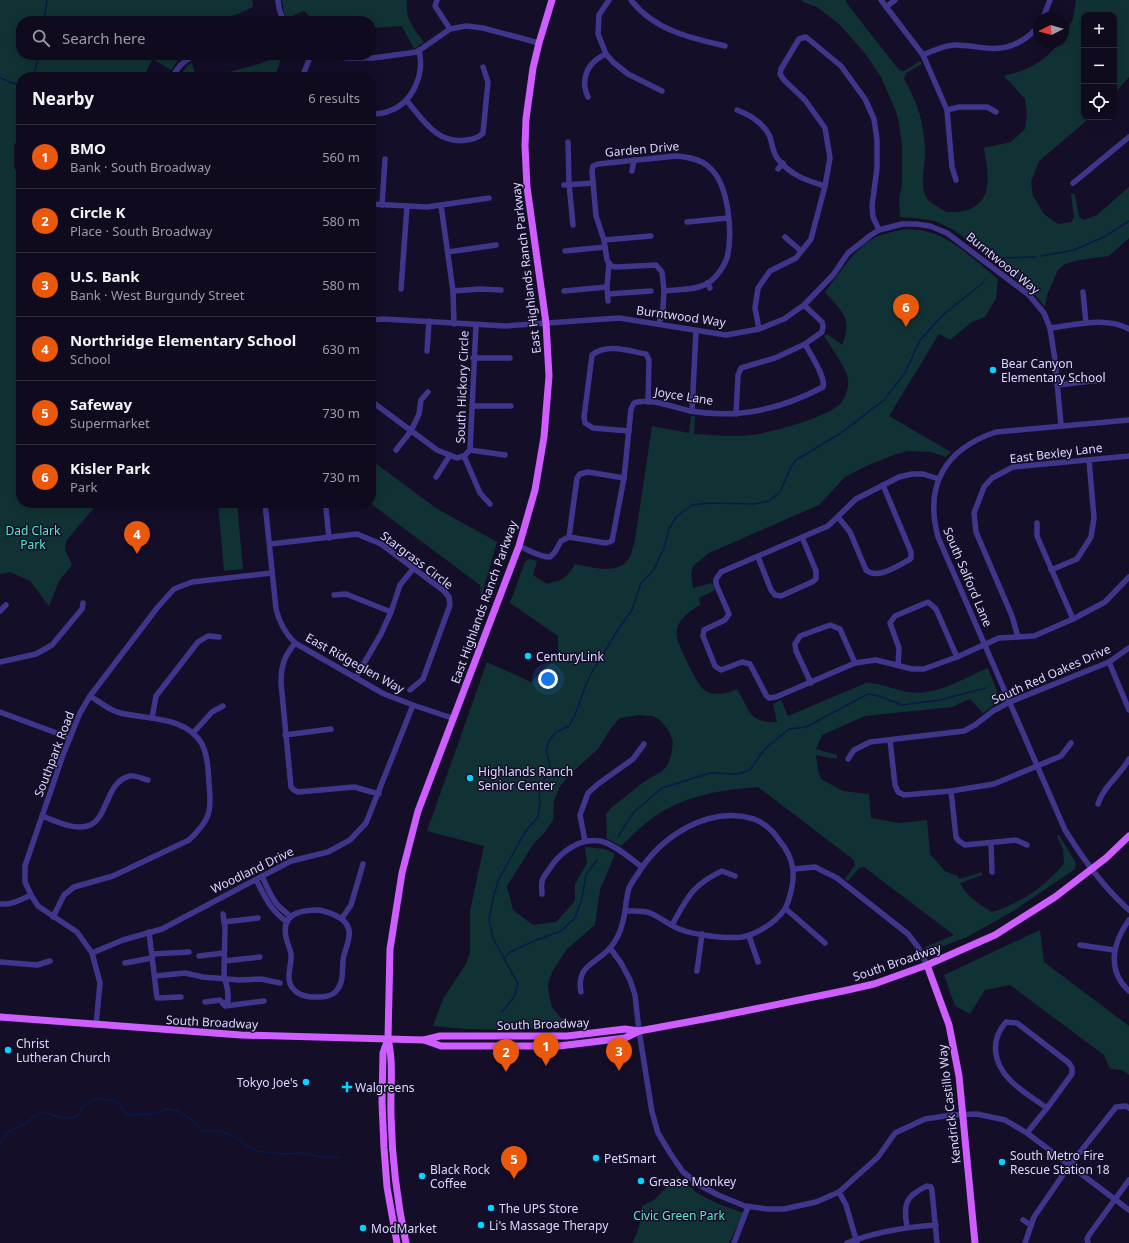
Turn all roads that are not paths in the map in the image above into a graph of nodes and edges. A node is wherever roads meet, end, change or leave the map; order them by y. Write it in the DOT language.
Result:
graph roads {
  1 [pos="278,0"];
  2 [pos="437,0"];
  3 [pos="552,0"];
  4 [pos="608,0"];
  5 [pos="631,0"];
  6 [pos="881,0"];
  7 [pos="895,0"];
  8 [pos="1050,0"];
  9 [pos="886,6"];
  10 [pos="1045,12"];
  11 [pos="281,16"];
  12 [pos="450,29"];
  13 [pos="1033,32"];
  14 [pos="539,43"];
  15 [pos="725,46"];
  16 [pos="419,50"];
  17 [pos="606,54"];
  18 [pos="923,56"];
  19 [pos="376,58"];
  20 [pos="186,60"];
  21 [pos="309,60"];
  22 [pos="483,67"];
  23 [pos="175,72"];
  24 [pos="304,72"];
  25 [pos="662,91"];
  26 [pos="588,97"];
  27 [pos="407,101"];
  28 [pos="737,110"];
  29 [pos="947,110"];
  30 [pos="996,112"];
  31 [pos="376,113"];
  32 [pos="1129,137"];
  33 [pos="568,142"];
  34 [pos="385,159"];
  35 [pos="634,160"];
  36 [pos="782,163"];
  37 [pos="778,169"];
  38 [pos="632,171"];
  39 [pos="956,180"];
  40 [pos="593,183"];
  41 [pos="567,184"];
  42 [pos="1073,184"];
  43 [pos="825,186"];
  44 [pos="489,198"];
  45 [pos="376,204"];
  46 [pos="382,205"];
  47 [pos="441,205"];
  48 [pos="407,206"];
  49 [pos="728,218"];
  50 [pos="687,222"];
  51 [pos="572,225"];
  52 [pos="879,230"];
  53 [pos="651,236"];
  54 [pos="785,237"];
  55 [pos="604,240"];
  56 [pos="496,245"];
  57 [pos="605,247"];
  58 [pos="565,251"];
  59 [pos="802,251"];
  60 [pos="448,252"];
  61 [pos="609,263"];
  62 [pos="607,287"];
  63 [pos="401,289"];
  64 [pos="501,290"];
  65 [pos="453,291"];
  66 [pos="564,291"];
  67 [pos="651,291"];
  68 [pos="664,291"];
  69 [pos="1083,292"];
  70 [pos="608,294"];
  71 [pos="608,301"];
  72 [pos="804,305"];
  73 [pos="376,320"];
  74 [pos="429,322"];
  75 [pos="546,323"];
  76 [pos="1086,323"];
  77 [pos="454,324"];
  78 [pos="659,324"];
  79 [pos="476,325"];
  80 [pos="1050,328"];
  81 [pos="759,329"];
  82 [pos="1129,329"];
  83 [pos="696,331"];
  84 [pos="805,344"];
  85 [pos="427,351"];
  86 [pos="473,358"];
  87 [pos="510,358"];
  88 [pos="1101,380"];
  89 [pos="1057,385"];
  90 [pos="428,392"];
  91 [pos="648,402"];
  92 [pos="376,405"];
  93 [pos="473,406"];
  94 [pos="511,406"];
  95 [pos="692,411"];
  96 [pos="736,414"];
  97 [pos="1129,420"];
  98 [pos="1061,425"];
  99 [pos="411,430"];
  100 [pos="628,431"];
  101 [pos="396,450"];
  102 [pos="470,450"];
  103 [pos="505,454"];
  104 [pos="450,455"];
  105 [pos="464,456"];
  106 [pos="1129,456"];
  107 [pos="1089,460"];
  108 [pos="436,477"];
  109 [pos="624,478"];
  110 [pos="939,479"];
  111 [pos="883,485"];
  112 [pos="490,504"];
  113 [pos="266,508"];
  114 [pos="326,508"];
  115 [pos="838,517"];
  116 [pos="1037,523"];
  117 [pos="569,537"];
  118 [pos="802,537"];
  119 [pos="329,538"];
  120 [pos="270,544"];
  121 [pos="519,546"];
  122 [pos="758,557"];
  123 [pos="413,569"];
  124 [pos="1051,570"];
  125 [pos="272,573"];
  126 [pos="1129,577"];
  127 [pos="334,595"];
  128 [pos="83,603"];
  129 [pos="6,605"];
  130 [pos="0,611"];
  131 [pos="391,612"];
  132 [pos="1072,620"];
  133 [pos="219,637"];
  134 [pos="1018,637"];
  135 [pos="296,643"];
  136 [pos="985,645"];
  137 [pos="1129,648"];
  138 [pos="957,657"];
  139 [pos="0,662"];
  140 [pos="1109,662"];
  141 [pos="855,663"];
  142 [pos="898,665"];
  143 [pos="356,677"];
  144 [pos="811,683"];
  145 [pos="410,690"];
  146 [pos="90,696"];
  147 [pos="1010,702"];
  148 [pos="413,705"];
  149 [pos="223,706"];
  150 [pos="1129,710"];
  151 [pos="0,712"];
  152 [pos="152,718"];
  153 [pos="452,718"];
  154 [pos="331,729"];
  155 [pos="193,733"];
  156 [pos="285,734"];
  157 [pos="70,738"];
  158 [pos="890,740"];
  159 [pos="644,744"];
  160 [pos="1070,744"];
  161 [pos="848,759"];
  162 [pos="1129,759"];
  163 [pos="1038,766"];
  164 [pos="148,780"];
  165 [pos="951,791"];
  166 [pos="379,794"];
  167 [pos="1098,804"];
  168 [pos="42,816"];
  169 [pos="1129,836"];
  170 [pos="585,841"];
  171 [pos="991,842"];
  172 [pos="1027,845"];
  173 [pos="362,864"];
  174 [pos="642,867"];
  175 [pos="794,869"];
  176 [pos="1092,870"];
  177 [pos="992,872"];
  178 [pos="262,876"];
  179 [pos="734,876"];
  180 [pos="256,880"];
  181 [pos="542,894"];
  182 [pos="31,895"];
  183 [pos="0,904"];
  184 [pos="786,909"];
  185 [pos="1129,910"];
  186 [pos="626,911"];
  187 [pos="223,914"];
  188 [pos="53,916"];
  189 [pos="258,918"];
  190 [pos="342,918"];
  191 [pos="289,919"];
  192 [pos="1129,920"];
  193 [pos="224,922"];
  194 [pos="672,925"];
  195 [pos="149,932"];
  196 [pos="702,934"];
  197 [pos="749,936"];
  198 [pos="825,943"];
  199 [pos="1080,944"];
  200 [pos="610,948"];
  201 [pos="1114,950"];
  202 [pos="190,952"];
  203 [pos="92,953"];
  204 [pos="224,953"];
  205 [pos="152,956"];
  206 [pos="199,956"];
  207 [pos="260,957"];
  208 [pos="50,961"];
  209 [pos="224,961"];
  210 [pos="0,962"];
  211 [pos="758,962"];
  212 [pos="125,963"];
  213 [pos="927,965"];
  214 [pos="697,972"];
  215 [pos="154,976"];
  216 [pos="224,978"];
  217 [pos="280,983"];
  218 [pos="1129,991"];
  219 [pos="581,992"];
  220 [pos="181,997"];
  221 [pos="264,1001"];
  222 [pos="205,1002"];
  223 [pos="223,1003"];
  224 [pos="0,1017"];
  225 [pos="96,1025"];
  226 [pos="639,1031"];
  227 [pos="388,1039"];
  228 [pos="1048,1108"];
  229 [pos="1129,1108"];
  230 [pos="962,1114"];
  231 [pos="1027,1133"];
  232 [pos="1070,1166"];
  233 [pos="1129,1180"];
  234 [pos="839,1192"];
  235 [pos="1114,1200"];
  236 [pos="748,1207"];
  237 [pos="1129,1210"];
  238 [pos="1023,1220"];
  239 [pos="936,1225"];
  240 [pos="1031,1225"];
  241 [pos="907,1227"];
  242 [pos="857,1241"];
  243 [pos="397,1243"];
  244 [pos="406,1243"];
  245 [pos="734,1243"];
  246 [pos="847,1243"];
  247 [pos="937,1243"];
  248 [pos="975,1243"];
  249 [pos="1024,1243"];
  250 [pos="1088,1243"];
  1 -- 11 [label="street"];
  2 -- 12 [label="street"];
  3 -- 14 [label="main road, East Highlands Ranch Parkway"];
  4 -- 17 [label="street"];
  5 -- 15 [label="street"];
  6 -- 9 [label="street"];
  7 -- 9 [label="street"];
  8 -- 10 [label="street"];
  9 -- 18 [label="street"];
  12 -- 14 [label="street"];
  12 -- 16 [label="street"];
  13 -- 18 [label="street"];
  14 -- 75 [label="main road, East Highlands Ranch Parkway"];
  16 -- 19 [label="street"];
  16 -- 27 [label="street"];
  17 -- 25 [label="street"];
  17 -- 26 [label="street"];
  18 -- 29 [label="street"];
  20 -- 23 [label="street"];
  21 -- 24 [label="street"];
  22 -- 27 [label="street"];
  27 -- 31 [label="street"];
  28 -- 36 [label="street"];
  29 -- 30 [label="street"];
  29 -- 39 [label="street"];
  32 -- 42 [label="street"];
  33 -- 41 [label="street"];
  34 -- 46 [label="street"];
  35 -- 38 [label="street"];
  35 -- 40 [label="street, Garden Drive"];
  35 -- 49 [label="street, Garden Drive"];
  36 -- 37 [label="street"];
  36 -- 43 [label="street"];
  40 -- 41 [label="street"];
  40 -- 55 [label="street"];
  41 -- 51 [label="street"];
  43 -- 52 [label="street"];
  43 -- 59 [label="street"];
  44 -- 47 [label="street"];
  45 -- 46 [label="street"];
  46 -- 48 [label="street"];
  47 -- 48 [label="street"];
  47 -- 60 [label="street"];
  48 -- 63 [label="street"];
  49 -- 50 [label="street"];
  49 -- 68 [label="street, Garden Drive"];
  52 -- 72 [label="street, Burntwood Way"];
  52 -- 80 [label="street, Burntwood Way"];
  53 -- 55 [label="street"];
  54 -- 59 [label="street"];
  55 -- 57 [label="street"];
  56 -- 60 [label="street"];
  57 -- 58 [label="street"];
  57 -- 61 [label="street"];
  59 -- 81 [label="street"];
  60 -- 65 [label="street"];
  61 -- 62 [label="street"];
  61 -- 68 [label="street"];
  62 -- 66 [label="street"];
  62 -- 70 [label="street"];
  64 -- 65 [label="street"];
  65 -- 77 [label="street"];
  67 -- 70 [label="street"];
  68 -- 78 [label="street"];
  69 -- 76 [label="street"];
  70 -- 71 [label="street"];
  72 -- 81 [label="street, Burntwood Way"];
  72 -- 84 [label="street"];
  73 -- 74 [label="street, Burntwood Way"];
  74 -- 77 [label="street, Burntwood Way"];
  74 -- 85 [label="street"];
  75 -- 78 [label="street, Burntwood Way"];
  75 -- 79 [label="street, Burntwood Way"];
  75 -- 121 [label="main road, East Highlands Ranch Parkway"];
  76 -- 80 [label="street"];
  76 -- 82 [label="street"];
  77 -- 79 [label="street, Burntwood Way"];
  78 -- 83 [label="street, Burntwood Way"];
  79 -- 86 [label="street, South Hickory Circle"];
  80 -- 89 [label="street, Burntwood Way"];
  81 -- 83 [label="street, Burntwood Way"];
  83 -- 95 [label="street"];
  84 -- 96 [label="street"];
  84 -- 96 [label="street, Joyce Lane"];
  86 -- 87 [label="street"];
  86 -- 93 [label="street, South Hickory Circle"];
  88 -- 89 [label="street"];
  89 -- 98 [label="street, Burntwood Way"];
  90 -- 99 [label="street"];
  91 -- 95 [label="street, Joyce Lane"];
  91 -- 100 [label="street, Joyce Lane"];
  91 -- 100 [label="street"];
  92 -- 99 [label="street, South Hickory Circle"];
  93 -- 94 [label="street"];
  93 -- 102 [label="street, South Hickory Circle"];
  95 -- 96 [label="street, Joyce Lane"];
  97 -- 98 [label="street, South Salford Lane"];
  98 -- 110 [label="street, South Salford Lane"];
  99 -- 101 [label="street"];
  99 -- 104 [label="street, South Hickory Circle"];
  100 -- 109 [label="street"];
  102 -- 103 [label="street"];
  102 -- 105 [label="street, South Hickory Circle"];
  104 -- 105 [label="street, South Hickory Circle"];
  104 -- 108 [label="street"];
  105 -- 112 [label="street"];
  106 -- 107 [label="street, East Bexley Lane"];
  107 -- 124 [label="street"];
  107 -- 134 [label="street, East Bexley Lane"];
  109 -- 117 [label="street"];
  109 -- 117 [label="street"];
  110 -- 111 [label="street"];
  110 -- 136 [label="street, South Salford Lane"];
  111 -- 115 [label="street"];
  111 -- 115 [label="street"];
  113 -- 120 [label="street, East Ridgeglen Way"];
  114 -- 119 [label="street"];
  115 -- 118 [label="street"];
  116 -- 124 [label="street"];
  117 -- 121 [label="street"];
  118 -- 122 [label="street"];
  118 -- 122 [label="street"];
  119 -- 120 [label="street, Stargrass Circle"];
  119 -- 123 [label="street, Stargrass Circle"];
  120 -- 125 [label="street, East Ridgeglen Way"];
  121 -- 153 [label="main road, East Highlands Ranch Parkway"];
  122 -- 144 [label="street"];
  123 -- 131 [label="street"];
  123 -- 145 [label="street, Stargrass Circle"];
  124 -- 132 [label="street"];
  125 -- 135 [label="street, East Ridgeglen Way"];
  125 -- 146 [label="street, Southpark Road"];
  126 -- 132 [label="street"];
  127 -- 131 [label="street"];
  128 -- 139 [label="street"];
  129 -- 130 [label="street"];
  131 -- 143 [label="street"];
  132 -- 134 [label="street"];
  133 -- 152 [label="street"];
  134 -- 136 [label="street"];
  135 -- 143 [label="street, East Ridgeglen Way"];
  135 -- 156 [label="street"];
  136 -- 138 [label="street"];
  136 -- 147 [label="street, South Salford Lane"];
  137 -- 140 [label="street, South Red Oakes Drive"];
  138 -- 142 [label="street"];
  138 -- 142 [label="street"];
  140 -- 147 [label="street, South Red Oakes Drive"];
  140 -- 150 [label="street"];
  141 -- 142 [label="street"];
  141 -- 144 [label="street"];
  141 -- 144 [label="street"];
  143 -- 148 [label="street, East Ridgeglen Way"];
  146 -- 152 [label="street"];
  146 -- 157 [label="street, Southpark Road"];
  147 -- 158 [label="street, South Red Oakes Drive"];
  147 -- 163 [label="street, South Salford Lane"];
  148 -- 153 [label="street, East Ridgeglen Way"];
  148 -- 166 [label="street, Woodland Drive"];
  149 -- 155 [label="street"];
  151 -- 157 [label="street"];
  152 -- 155 [label="street"];
  153 -- 227 [label="main road, East Highlands Ranch Parkway"];
  154 -- 156 [label="street"];
  155 -- 188 [label="street"];
  156 -- 166 [label="street"];
  157 -- 168 [label="street, Southpark Road"];
  158 -- 161 [label="street, South Red Oakes Drive"];
  158 -- 165 [label="street"];
  159 -- 170 [label="street"];
  160 -- 163 [label="street"];
  162 -- 167 [label="street"];
  163 -- 165 [label="street"];
  163 -- 176 [label="street, South Salford Lane"];
  164 -- 168 [label="street"];
  165 -- 171 [label="street"];
  166 -- 178 [label="street, Woodland Drive"];
  168 -- 182 [label="street, Southpark Road"];
  169 -- 176 [label="main road, South Broadway"];
  170 -- 174 [label="street"];
  170 -- 181 [label="street"];
  171 -- 172 [label="street"];
  171 -- 177 [label="street"];
  173 -- 190 [label="street"];
  174 -- 175 [label="street"];
  174 -- 186 [label="street"];
  175 -- 184 [label="street"];
  175 -- 213 [label="street"];
  176 -- 185 [label="street, South Salford Lane"];
  176 -- 213 [label="main road, South Broadway"];
  178 -- 180 [label="street, Woodland Drive"];
  178 -- 191 [label="street"];
  179 -- 194 [label="street"];
  180 -- 191 [label="street"];
  180 -- 195 [label="street, Woodland Drive"];
  182 -- 183 [label="street"];
  182 -- 188 [label="street, Southpark Road"];
  184 -- 197 [label="street"];
  184 -- 198 [label="street"];
  186 -- 194 [label="street"];
  186 -- 200 [label="street"];
  187 -- 193 [label="street"];
  188 -- 203 [label="street, Southpark Road"];
  189 -- 193 [label="street"];
  190 -- 191 [label="street"];
  190 -- 191 [label="street"];
  192 -- 201 [label="street"];
  193 -- 204 [label="street"];
  194 -- 196 [label="street"];
  195 -- 203 [label="street, Woodland Drive"];
  195 -- 205 [label="street"];
  196 -- 197 [label="street"];
  196 -- 214 [label="street"];
  197 -- 211 [label="street"];
  199 -- 201 [label="street"];
  200 -- 219 [label="street"];
  200 -- 226 [label="street"];
  201 -- 218 [label="street"];
  202 -- 205 [label="street"];
  203 -- 225 [label="street, Southpark Road"];
  204 -- 206 [label="street"];
  204 -- 209 [label="street"];
  205 -- 212 [label="street"];
  205 -- 215 [label="street"];
  207 -- 209 [label="street"];
  208 -- 210 [label="street"];
  209 -- 216 [label="street"];
  213 -- 226 [label="main road, South Broadway"];
  213 -- 230 [label="main road, Kendrick Castillo Way"];
  215 -- 216 [label="street"];
  215 -- 220 [label="street"];
  216 -- 217 [label="street"];
  216 -- 223 [label="street"];
  221 -- 223 [label="street"];
  222 -- 223 [label="street"];
  224 -- 225 [label="main road, South Broadway"];
  225 -- 227 [label="main road, South Broadway"];
  226 -- 227 [label="main road, South Broadway"];
  226 -- 236 [label="street"];
  227 -- 243 [label="main road"];
  227 -- 244 [label="main road"];
  228 -- 228 [label="street"];
  228 -- 231 [label="street"];
  229 -- 232 [label="street"];
  230 -- 231 [label="street"];
  230 -- 234 [label="street"];
  230 -- 248 [label="main road, Kendrick Castillo Way"];
  231 -- 232 [label="street"];
  232 -- 235 [label="street"];
  232 -- 240 [label="street"];
  233 -- 235 [label="street"];
  234 -- 236 [label="street"];
  234 -- 242 [label="street"];
  235 -- 237 [label="street"];
  235 -- 250 [label="street"];
  236 -- 245 [label="street"];
  238 -- 240 [label="street"];
  239 -- 241 [label="street"];
  239 -- 241 [label="street"];
  239 -- 247 [label="street"];
  240 -- 249 [label="street"];
  241 -- 242 [label="street"];
  242 -- 246 [label="street"];
}
